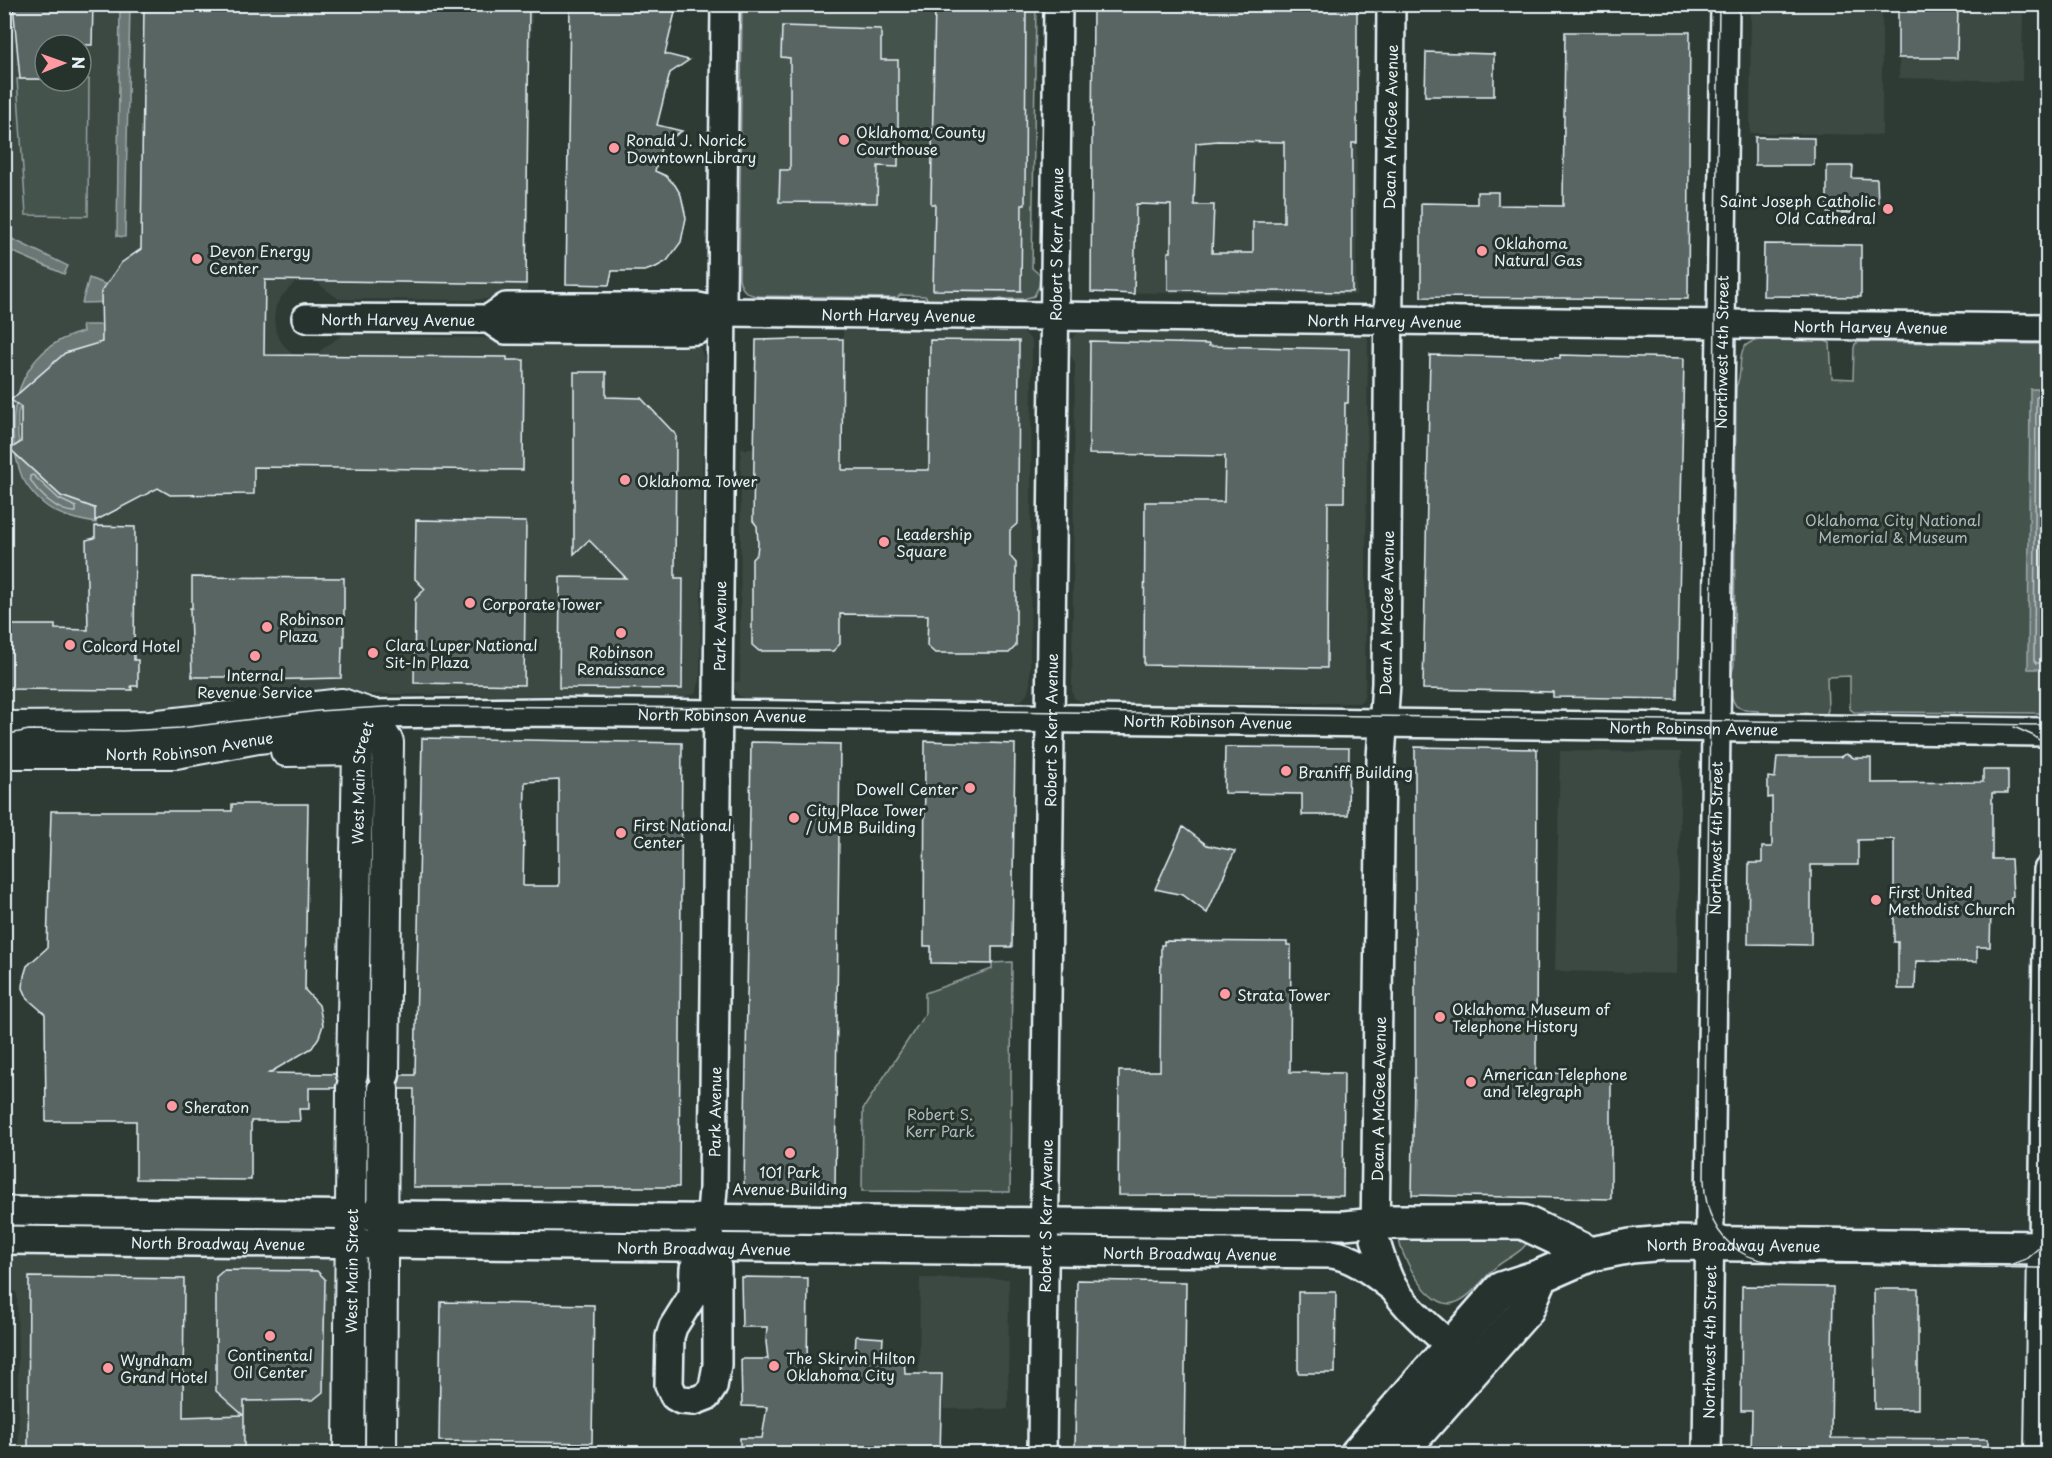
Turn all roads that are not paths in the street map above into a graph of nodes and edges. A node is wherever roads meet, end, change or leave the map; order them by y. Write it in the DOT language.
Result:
graph roads {
  1 [pos="725,4"];
  2 [pos="1058,4"];
  3 [pos="1391,4"];
  4 [pos="1725,4"];
  5 [pos="722,312"];
  6 [pos="1056,316"];
  7 [pos="306,318"];
  8 [pos="1388,320"];
  9 [pos="1721,324"];
  10 [pos="2048,328"];
  11 [pos="370,714"];
  12 [pos="716,714"];
  13 [pos="1048,719"];
  14 [pos="1383,724"];
  15 [pos="4,727"];
  16 [pos="1716,728"];
  17 [pos="2048,732"];
  18 [pos="358,750"];
  19 [pos="4,753"];
  20 [pos="176,753"];
  21 [pos="2048,870"];
  22 [pos="354,932"];
  23 [pos="385,932"];
  24 [pos="4,1211"];
  25 [pos="710,1218"];
  26 [pos="1045,1221"];
  27 [pos="1376,1222"];
  28 [pos="351,1228"];
  29 [pos="383,1229"];
  30 [pos="4,1240"];
  31 [pos="1710,1243"];
  32 [pos="708,1247"];
  33 [pos="2045,1248"];
  34 [pos="1044,1251"];
  35 [pos="1591,1254"];
  36 [pos="1541,1276"];
  37 [pos="1394,1288"];
  38 [pos="1456,1340"];
  39 [pos="1481,1362"];
  40 [pos="349,1448"];
  41 [pos="381,1448"];
  42 [pos="1042,1454"];
  43 [pos="1357,1454"];
  44 [pos="1399,1454"];
  45 [pos="1707,1454"];
  46 [pos="2040,1454"];
  1 -- 5 [label="street, Park Avenue"];
  2 -- 6 [label="street, Robert S Kerr Avenue"];
  3 -- 8 [label="street, Dean A McGee Avenue"];
  4 -- 9 [label="street, Northwest 4th Street"];
  5 -- 6 [label="street, North Harvey Avenue"];
  5 -- 7 [label="street, North Harvey Avenue"];
  5 -- 12 [label="street, Park Avenue"];
  6 -- 8 [label="street, North Harvey Avenue"];
  6 -- 13 [label="street, Robert S Kerr Avenue"];
  8 -- 9 [label="street, North Harvey Avenue"];
  8 -- 14 [label="street, Dean A McGee Avenue"];
  9 -- 10 [label="street, North Harvey Avenue"];
  9 -- 16 [label="street, Northwest 4th Street"];
  11 -- 12 [label="street, North Robinson Avenue"];
  11 -- 15 [label="main road, North Robinson Avenue"];
  11 -- 18 [label="main road, West Main Street"];
  11 -- 20 [label="main road, North Robinson Avenue"];
  11 -- 23 [label="main road, West Main Street"];
  12 -- 13 [label="street, North Robinson Avenue"];
  12 -- 25 [label="street, Park Avenue"];
  13 -- 14 [label="street, North Robinson Avenue"];
  13 -- 26 [label="street, Robert S Kerr Avenue"];
  14 -- 16 [label="street, North Robinson Avenue"];
  14 -- 27 [label="street, Dean A McGee Avenue"];
  16 -- 17 [label="street, North Robinson Avenue"];
  16 -- 31 [label="street, Northwest 4th Street"];
  18 -- 20 [label="main road"];
  18 -- 22 [label="main road, West Main Street"];
  19 -- 20 [label="main road, North Robinson Avenue"];
  21 -- 33 [label="street"];
  22 -- 23 [label="main road"];
  22 -- 28 [label="main road, West Main Street"];
  23 -- 29 [label="main road, West Main Street"];
  24 -- 28 [label="street, North Broadway Avenue"];
  25 -- 26 [label="street, North Broadway Avenue"];
  25 -- 29 [label="street, North Broadway Avenue"];
  25 -- 32 [label="street, Park Avenue"];
  26 -- 27 [label="street, North Broadway Avenue"];
  26 -- 34 [label="street, Robert S Kerr Avenue"];
  27 -- 35 [label="main road"];
  27 -- 37 [label="street, Dean A McGee Avenue"];
  27 -- 38 [label="street, Dean A McGee Avenue"];
  28 -- 29 [label="street, North Broadway Avenue"];
  28 -- 30 [label="street, North Broadway Avenue"];
  28 -- 40 [label="main road, West Main Street"];
  29 -- 32 [label="street, North Broadway Avenue"];
  29 -- 41 [label="main road, West Main Street"];
  31 -- 33 [label="main road, North Broadway Avenue"];
  31 -- 35 [label="main road, North Broadway Avenue"];
  31 -- 45 [label="street, Northwest 4th Street"];
  32 -- 32 [label="street, Park Avenue"];
  32 -- 34 [label="street, North Broadway Avenue"];
  33 -- 46 [label="main road"];
  34 -- 37 [label="street, North Broadway Avenue"];
  34 -- 42 [label="street, Robert S Kerr Avenue"];
  35 -- 36 [label="main road, North Broadway Avenue"];
  36 -- 38 [label="main road, North Broadway Avenue"];
  36 -- 39 [label="main road"];
  37 -- 38 [label="street, Dean A McGee Avenue"];
  38 -- 39 [label="street, Dean A McGee Avenue"];
  38 -- 43 [label="main road, North Broadway Avenue"];
  39 -- 44 [label="main road"];
  40 -- 41 [label="main road"];
}
